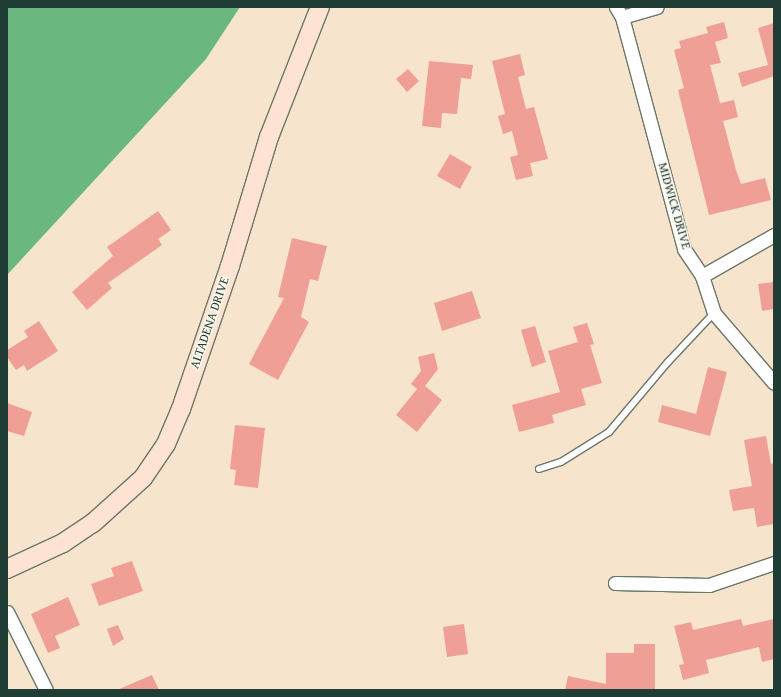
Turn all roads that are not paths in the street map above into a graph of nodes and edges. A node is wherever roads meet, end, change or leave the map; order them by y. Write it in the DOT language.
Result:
graph roads {
  1 [pos="320,7"];
  2 [pos="657,7"];
  3 [pos="619,12"];
  4 [pos="774,235"];
  5 [pos="702,276"];
  6 [pos="714,313"];
  7 [pos="774,383"];
  8 [pos="539,469"];
  9 [pos="774,563"];
  10 [pos="7,569"];
  11 [pos="615,582"];
  12 [pos="7,612"];
  13 [pos="46,690"];
  1 -- 10 [label="main road, ALTADENA DRIVE"];
  2 -- 3 [label="street"];
  3 -- 5 [label="street, MIDWICK DRIVE"];
  4 -- 5 [label="street"];
  5 -- 6 [label="street, MIDWICK DRIVE"];
  6 -- 7 [label="street, MIDWICK DRIVE"];
  6 -- 8 [label="lane"];
  9 -- 11 [label="street"];
  12 -- 13 [label="street"];
}
